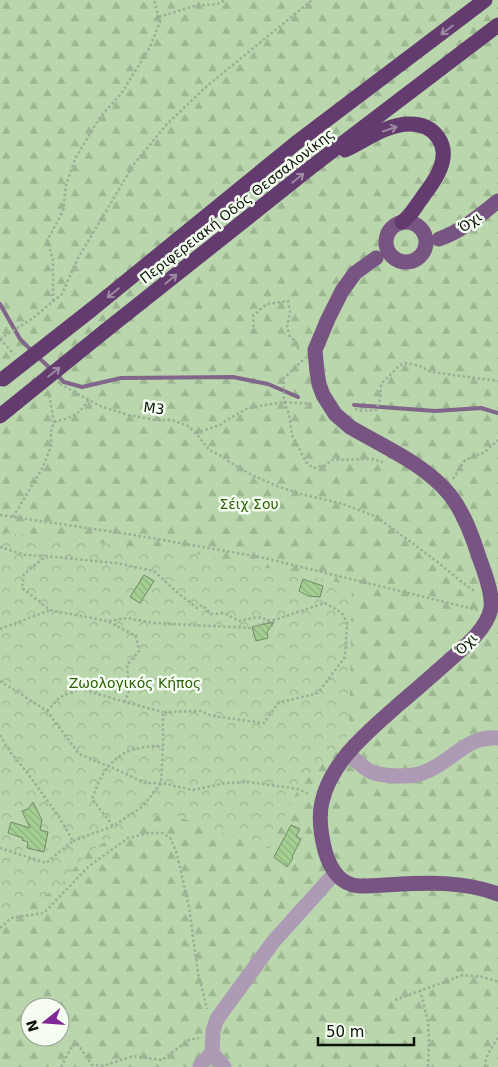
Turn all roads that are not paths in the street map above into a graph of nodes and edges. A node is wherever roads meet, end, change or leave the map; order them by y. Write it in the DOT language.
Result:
graph roads {
  1 [pos="485,0"];
  2 [pos="498,25"];
  3 [pos="314,164"];
  4 [pos="498,200"];
  5 [pos="402,222"];
  6 [pos="431,236"];
  7 [pos="386,241"];
  8 [pos="376,258"];
  9 [pos="394,258"];
  10 [pos="2,380"];
  11 [pos="0,416"];
  12 [pos="498,738"];
  13 [pos="348,753"];
  14 [pos="336,873"];
  15 [pos="498,894"];
  16 [pos="212,1053"];
  17 [pos="200,1067"];
  18 [pos="224,1067"];
  1 -- 10 [label="highway, Περιφερειακή Οδός Θεσσαλονίκης, one-way, bridge"];
  2 -- 3 [label="highway, Περιφερειακή Οδός Θεσσαλονίκης"];
  3 -- 5 [label="highway, one-way"];
  11 -- 3 [label="highway, Περιφερειακή Οδός Θεσσαλονίκης, one-way, bridge"];
  4 -- 6 [label="main road, Όχι"];
  5 -- 6 [label="main road"];
  5 -- 7 [label="main road"];
  6 -- 9 [label="main road"];
  7 -- 8 [label="main road"];
  7 -- 9 [label="main road"];
  8 -- 9 [label="main road"];
  8 -- 13 [label="main road, Όχι"];
  12 -- 13 [label="street"];
  13 -- 14 [label="main road, Όχι"];
  14 -- 15 [label="main road"];
  14 -- 16 [label="street"];
  16 -- 17 [label="street"];
  16 -- 18 [label="street"];
}
